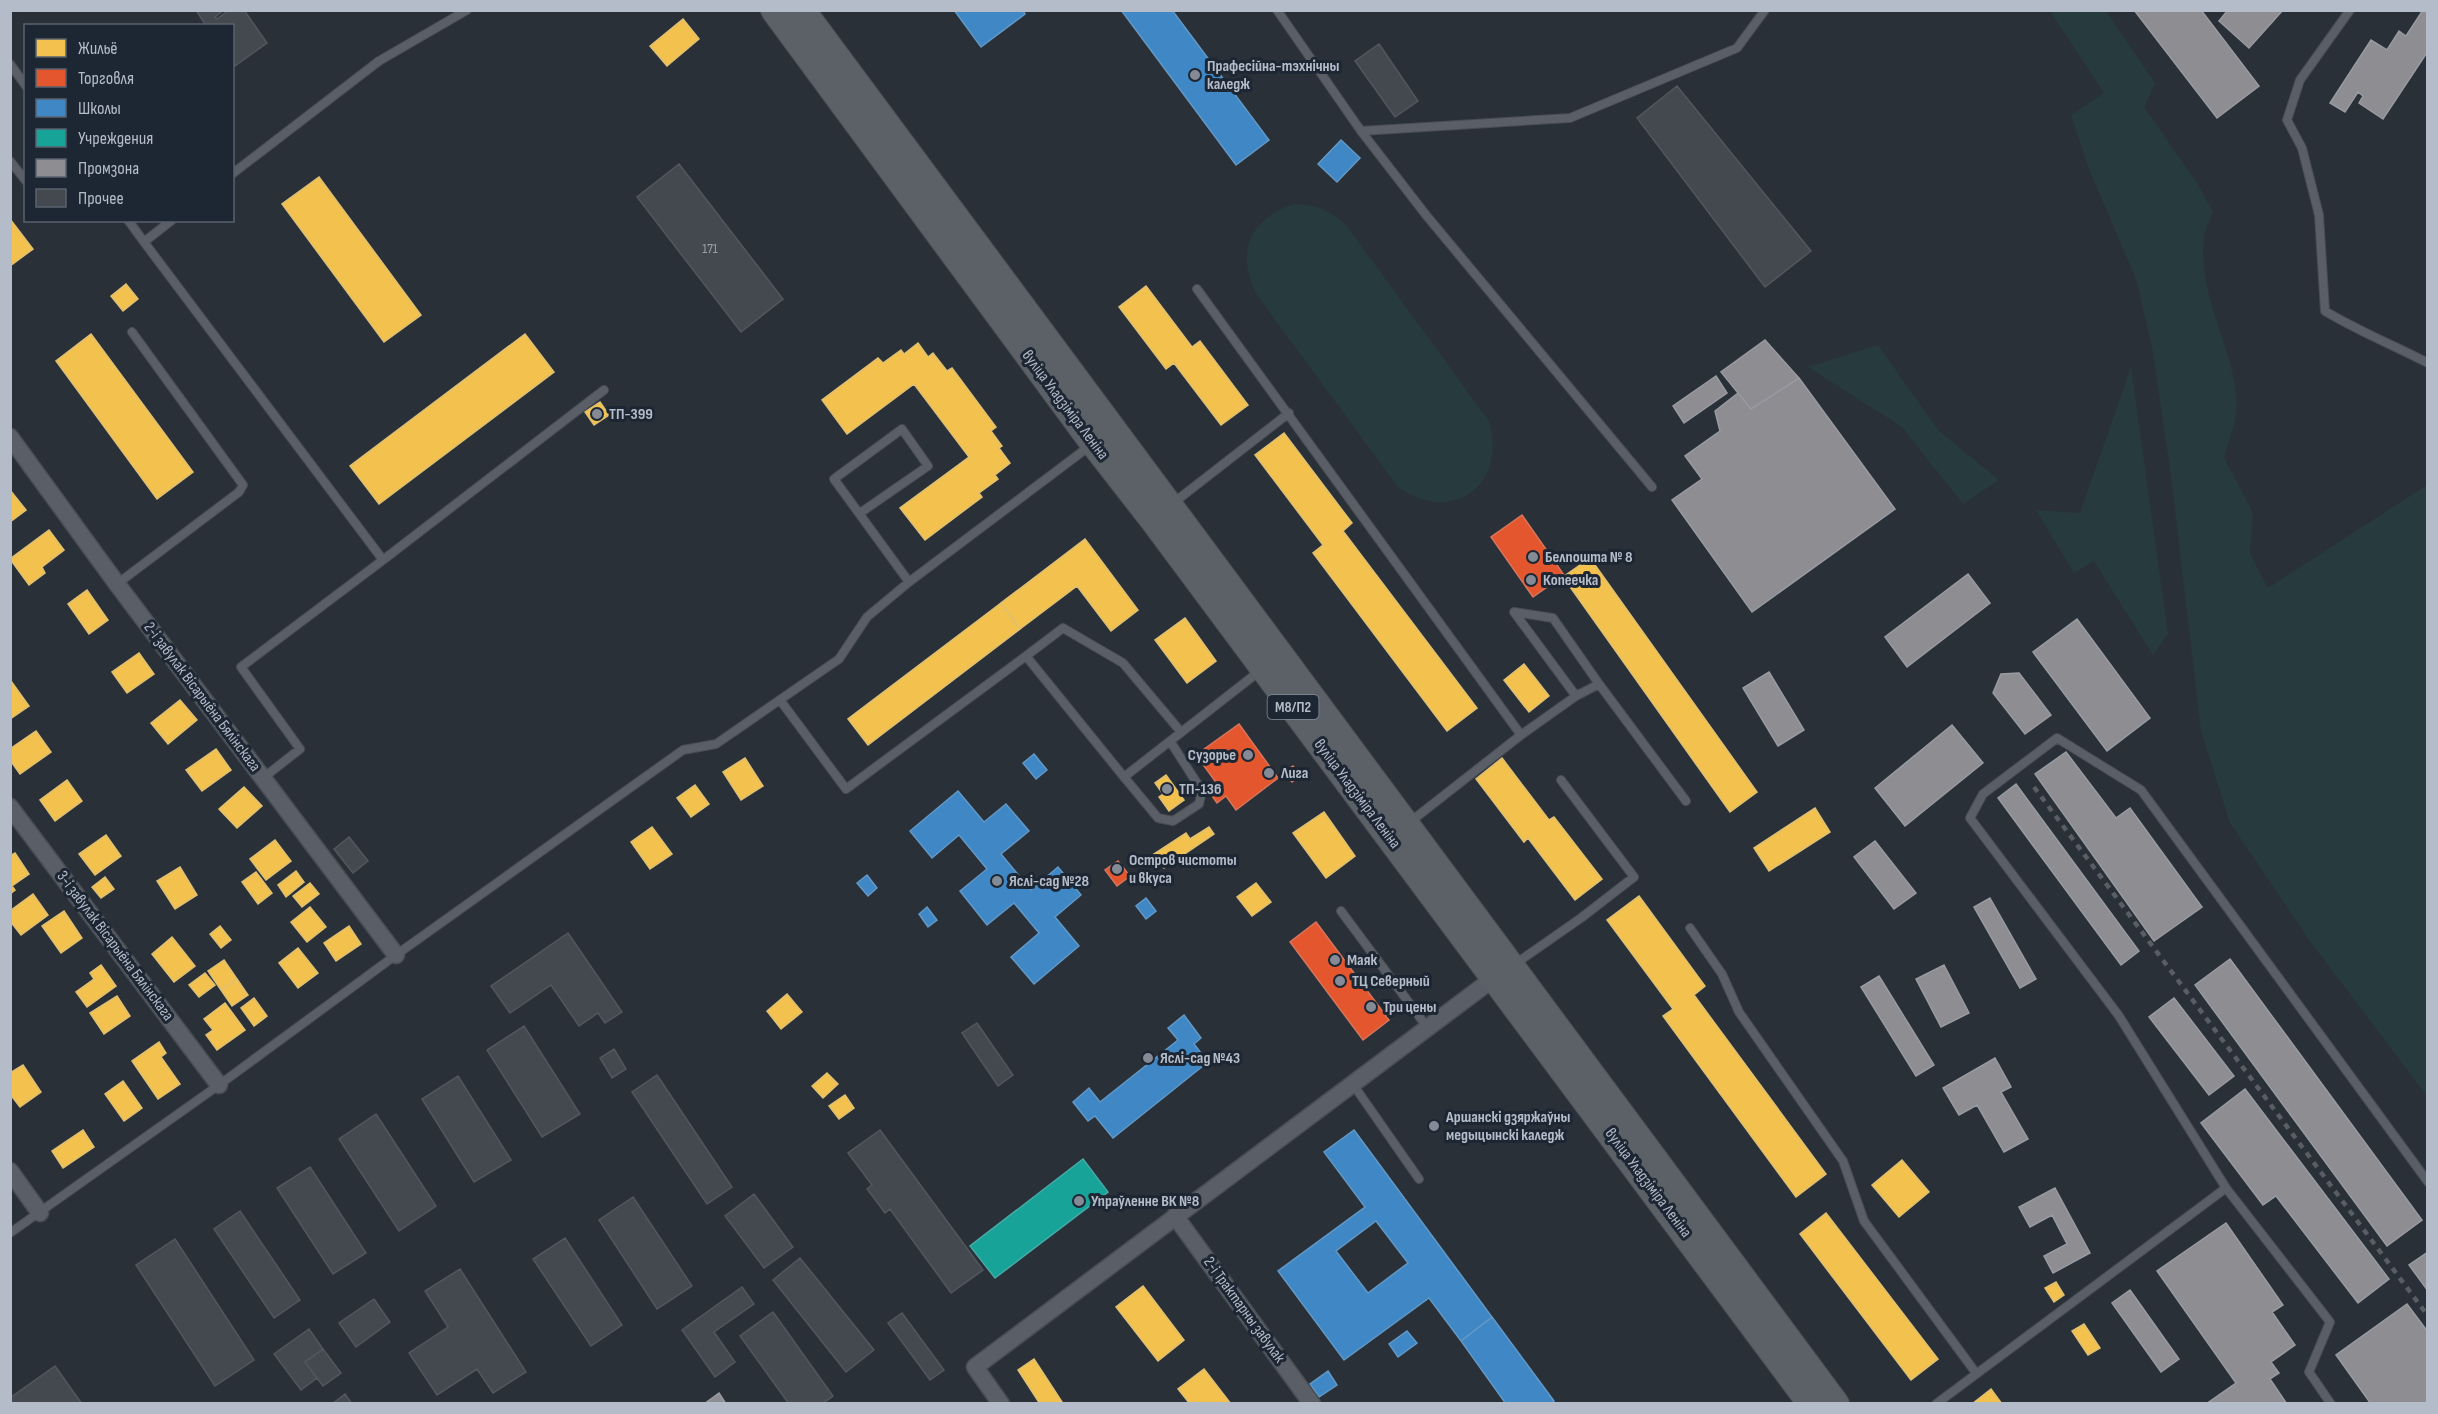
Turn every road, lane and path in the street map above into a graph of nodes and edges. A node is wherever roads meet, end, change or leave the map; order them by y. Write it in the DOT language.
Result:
graph roads {
  1 [pos="466,10"];
  2 [pos="774,10"];
  3 [pos="802,10"];
  4 [pos="1277,10"];
  5 [pos="1765,10"];
  6 [pos="2350,10"];
  7 [pos="10,64"];
  8 [pos="24,83"];
  9 [pos="1361,131"];
  10 [pos="10,161"];
  11 [pos="234,172"];
  12 [pos="24,178"];
  13 [pos="129,222"];
  14 [pos="169,222"];
  15 [pos="144,242"];
  16 [pos="1197,289"];
  17 [pos="132,332"];
  18 [pos="2427,363"];
  19 [pos="604,390"];
  20 [pos="1289,413"];
  21 [pos="1102,436"];
  22 [pos="10,437"];
  23 [pos="1652,487"];
  24 [pos="1162,512"];
  25 [pos="860,513"];
  26 [pos="382,560"];
  27 [pos="909,582"];
  28 [pos="117,584"];
  29 [pos="1026,656"];
  30 [pos="1263,668"];
  31 [pos="1599,684"];
  32 [pos="1576,696"];
  33 [pos="780,700"];
  34 [pos="1181,732"];
  35 [pos="1521,735"];
  36 [pos="1170,741"];
  37 [pos="1124,777"];
  38 [pos="263,778"];
  39 [pos="1561,780"];
  40 [pos="1686,801"];
  41 [pos="10,807"];
  42 [pos="1407,824"];
  43 [pos="1341,910"];
  44 [pos="1690,928"];
  45 [pos="396,955"];
  46 [pos="1503,972"];
  47 [pos="1428,1027"];
  48 [pos="1352,1083"];
  49 [pos="219,1085"];
  50 [pos="10,1172"];
  51 [pos="1419,1179"];
  52 [pos="2427,1182"];
  53 [pos="2226,1188"];
  54 [pos="40,1213"];
  55 [pos="1176,1216"];
  56 [pos="10,1233"];
  57 [pos="1976,1373"];
  58 [pos="1001,1404"];
  59 [pos="1312,1404"];
  60 [pos="1811,1404"];
  61 [pos="1836,1404"];
  62 [pos="1936,1404"];
  63 [pos="2331,1404"];
  1 -- 11 [label="lane"];
  2 -- 21 [label="main road, вуліца Уладзіміра Леніна / М8/П2"];
  3 -- 21 [label="main road, вуліца Уладзіміра Леніна / М8/П2"];
  4 -- 9 [label="lane"];
  5 -- 9 [label="lane"];
  6 -- 18 [label="lane"];
  7 -- 8 [label="lane"];
  9 -- 23 [label="lane"];
  10 -- 12 [label="lane"];
  13 -- 15 [label="lane"];
  14 -- 15 [label="lane"];
  15 -- 26 [label="lane"];
  16 -- 20 [label="lane"];
  17 -- 28 [label="lane"];
  19 -- 26 [label="lane"];
  20 -- 24 [label="lane"];
  20 -- 35 [label="lane"];
  21 -- 24 [label="main road, вуліца Уладзіміра Леніна / М8/П2"];
  21 -- 27 [label="lane"];
  22 -- 28 [label="street, 2-і завулак Вісарыёна Бялінскага"];
  24 -- 30 [label="main road, вуліца Уладзіміра Леніна / М8/П2"];
  24 -- 42 [label="main road, вуліца Уладзіміра Леніна / М8/П2"];
  25 -- 25 [label="lane"];
  25 -- 27 [label="lane"];
  26 -- 38 [label="lane"];
  27 -- 33 [label="lane"];
  28 -- 38 [label="street, 2-і завулак Вісарыёна Бялінскага"];
  29 -- 33 [label="lane"];
  29 -- 34 [label="lane"];
  29 -- 37 [label="lane"];
  30 -- 34 [label="lane"];
  30 -- 46 [label="main road, вуліца Уладзіміра Леніна / М8/П2"];
  31 -- 32 [label="lane"];
  31 -- 32 [label="lane"];
  31 -- 40 [label="lane"];
  32 -- 35 [label="lane"];
  33 -- 45 [label="lane"];
  34 -- 36 [label="lane"];
  35 -- 42 [label="lane"];
  36 -- 37 [label="lane"];
  36 -- 37 [label="lane"];
  38 -- 45 [label="street, 2-і завулак Вісарыёна Бялінскага"];
  39 -- 46 [label="lane"];
  41 -- 49 [label="street, 3-і завулак Вісарыёна Бялінскага"];
  42 -- 46 [label="main road, вуліца Уладзіміра Леніна / М8/П2"];
  43 -- 47 [label="lane"];
  44 -- 57 [label="lane"];
  45 -- 49 [label="lane"];
  46 -- 47 [label="street"];
  46 -- 60 [label="main road, вуліца Уладзіміра Леніна / М8/П2"];
  46 -- 61 [label="main road, вуліца Уладзіміра Леніна / М8/П2"];
  47 -- 48 [label="street"];
  48 -- 51 [label="lane"];
  48 -- 55 [label="street"];
  49 -- 54 [label="lane"];
  50 -- 54 [label="street"];
  52 -- 53 [label="lane"];
  53 -- 57 [label="lane"];
  53 -- 63 [label="lane"];
  54 -- 56 [label="lane"];
  55 -- 58 [label="street"];
  55 -- 59 [label="street, 2-і Трактарны завулак"];
  57 -- 62 [label="lane"];
}
